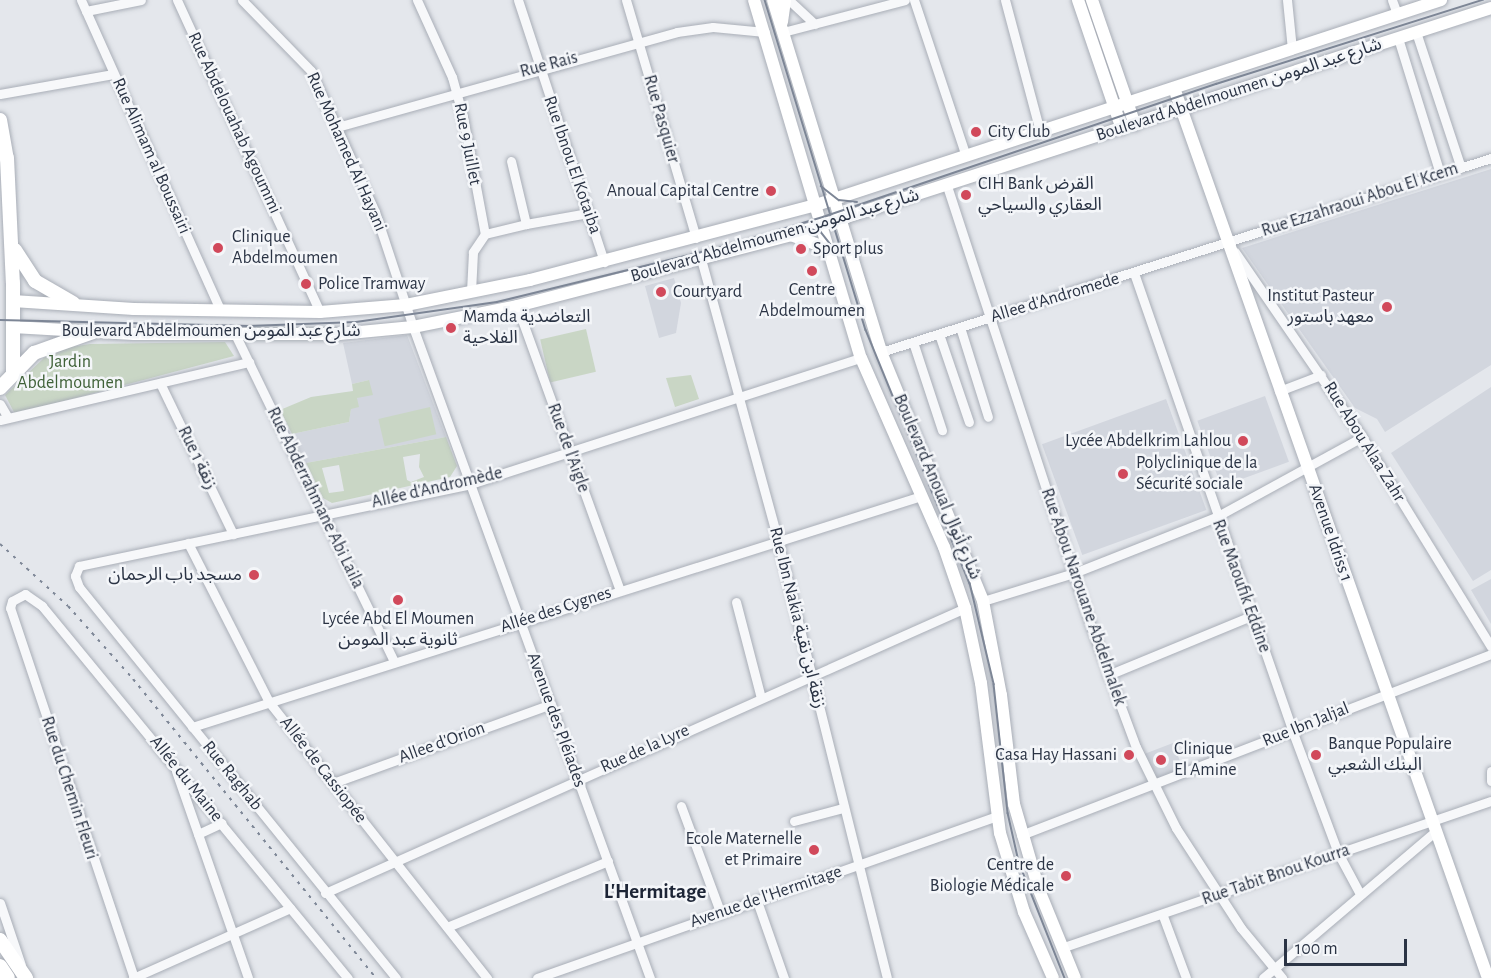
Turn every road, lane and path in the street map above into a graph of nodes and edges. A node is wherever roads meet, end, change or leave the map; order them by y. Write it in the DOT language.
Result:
graph roads {
  1 [pos="81,0"];
  2 [pos="141,0"];
  3 [pos="177,0"];
  4 [pos="242,0"];
  5 [pos="417,0"];
  6 [pos="518,0"];
  7 [pos="626,0"];
  8 [pos="754,0"];
  9 [pos="773,0"];
  10 [pos="787,0"];
  11 [pos="904,0"];
  12 [pos="914,0"];
  13 [pos="1005,0"];
  14 [pos="1078,0"];
  15 [pos="1092,0"];
  16 [pos="1287,0"];
  17 [pos="1392,0"];
  18 [pos="1441,0"];
  19 [pos="1491,8"];
  20 [pos="86,11"];
  21 [pos="1397,14"];
  22 [pos="815,24"];
  23 [pos="782,29"];
  24 [pos="765,32"];
  25 [pos="1416,32"];
  26 [pos="1398,38"];
  27 [pos="638,42"];
  28 [pos="1292,49"];
  29 [pos="539,68"];
  30 [pos="113,74"];
  31 [pos="1174,88"];
  32 [pos="456,91"];
  33 [pos="0,94"];
  34 [pos="1128,103"];
  35 [pos="1115,108"];
  36 [pos="1182,109"];
  37 [pos="0,120"];
  38 [pos="1136,125"];
  39 [pos="337,127"];
  40 [pos="1122,129"];
  41 [pos="1040,132"];
  42 [pos="820,153"];
  43 [pos="966,156"];
  44 [pos="1491,158"];
  45 [pos="511,161"];
  46 [pos="1461,168"];
  47 [pos="1440,174"];
  48 [pos="947,186"];
  49 [pos="855,193"];
  50 [pos="833,200"];
  51 [pos="813,206"];
  52 [pos="588,213"];
  53 [pos="839,220"];
  54 [pos="526,224"];
  55 [pos="820,226"];
  56 [pos="484,234"];
  57 [pos="791,235"];
  58 [pos="11,237"];
  59 [pos="696,238"];
  60 [pos="1228,243"];
  61 [pos="828,255"];
  62 [pos="701,260"];
  63 [pos="604,262"];
  64 [pos="1134,273"];
  65 [pos="471,292"];
  66 [pos="7,301"];
  67 [pos="73,303"];
  68 [pos="406,305"];
  69 [pos="517,306"];
  70 [pos="221,311"];
  71 [pos="320,312"];
  72 [pos="989,318"];
  73 [pos="7,326"];
  74 [pos="413,327"];
  75 [pos="960,327"];
  76 [pos="93,332"];
  77 [pos="236,334"];
  78 [pos="939,334"];
  79 [pos="913,342"];
  80 [pos="881,352"];
  81 [pos="861,358"];
  82 [pos="249,362"];
  83 [pos="13,373"];
  84 [pos="1321,375"];
  85 [pos="160,383"];
  86 [pos="0,388"];
  87 [pos="1279,391"];
  88 [pos="740,396"];
  89 [pos="0,404"];
  90 [pos="988,417"];
  91 [pos="4,419"];
  92 [pos="969,422"];
  93 [pos="942,430"];
  94 [pos="1362,437"];
  95 [pos="569,451"];
  96 [pos="1307,468"];
  97 [pos="470,484"];
  98 [pos="921,496"];
  99 [pos="323,513"];
  100 [pos="1216,516"];
  101 [pos="233,534"];
  102 [pos="777,541"];
  103 [pos="188,543"];
  104 [pos="76,571"];
  105 [pos="1074,573"];
  106 [pos="620,590"];
  107 [pos="15,598"];
  108 [pos="983,601"];
  109 [pos="736,602"];
  110 [pos="965,608"];
  111 [pos="1251,616"];
  112 [pos="520,622"];
  113 [pos="1491,647"];
  114 [pos="1491,654"];
  115 [pos="394,662"];
  116 [pos="1108,675"];
  117 [pos="812,676"];
  118 [pos="1386,692"];
  119 [pos="760,698"];
  120 [pos="269,702"];
  121 [pos="550,704"];
  122 [pos="192,727"];
  123 [pos="1292,730"];
  124 [pos="173,763"];
  125 [pos="1491,771"];
  126 [pos="578,779"];
  127 [pos="1491,781"];
  128 [pos="333,783"];
  129 [pos="1153,786"];
  130 [pos="1491,801"];
  131 [pos="681,807"];
  132 [pos="843,808"];
  133 [pos="996,816"];
  134 [pos="794,821"];
  135 [pos="222,823"];
  136 [pos="1434,826"];
  137 [pos="198,834"];
  138 [pos="1021,835"];
  139 [pos="1338,854"];
  140 [pos="395,861"];
  141 [pos="608,861"];
  142 [pos="859,864"];
  143 [pos="326,893"];
  144 [pos="1360,894"];
  145 [pos="1220,896"];
  146 [pos="757,900"];
  147 [pos="0,903"];
  148 [pos="290,908"];
  149 [pos="720,914"];
  150 [pos="1163,916"];
  151 [pos="447,927"];
  152 [pos="233,934"];
  153 [pos="0,940"];
  154 [pos="637,942"];
  155 [pos="1061,948"];
  156 [pos="331,958"];
  157 [pos="0,966"];
  158 [pos="1273,969"];
  159 [pos="26,977"];
  160 [pos="8,978"];
  161 [pos="133,978"];
  162 [pos="248,978"];
  163 [pos="339,978"];
  164 [pos="348,978"];
  165 [pos="396,978"];
  166 [pos="487,978"];
  167 [pos="537,978"];
  168 [pos="650,978"];
  169 [pos="784,978"];
  170 [pos="887,978"];
  171 [pos="1053,978"];
  172 [pos="1075,978"];
  173 [pos="1186,978"];
  174 [pos="1263,978"];
  175 [pos="1282,978"];
  176 [pos="1488,978"];
  1 -- 20 [label="street, Rue Alimam al Boussairi"];
  2 -- 20 [label="street"];
  3 -- 71 [label="street, Rue Abdelouahab Agoummi"];
  4 -- 39 [label="street, Rue Mohamed Al Hayani"];
  5 -- 32 [label="street, Rue 9 Juillet"];
  6 -- 29 [label="street, Rue Ibnou El Kotaiba"];
  7 -- 27 [label="street, Rue Pasquier"];
  8 -- 24 [label="main road, Boulevard Anoual شارع أنوال"];
  9 -- 23 [label="main road, Boulevard Anoual شارع أنوال"];
  10 -- 22 [label="street"];
  10 -- 23 [label="main road"];
  11 -- 22 [label="street"];
  12 -- 43 [label="street"];
  13 -- 41 [label="street"];
  14 -- 35 [label="main road"];
  15 -- 34 [label="main road"];
  16 -- 28 [label="street"];
  17 -- 21 [label="street"];
  18 -- 21 [label="main road, Boulevard Abdelmoumen شارع عبد المومن"];
  19 -- 25 [label="main road, Boulevard Abdelmoumen شارع عبد المومن"];
  20 -- 30 [label="street, Rue Alimam al Boussairi"];
  21 -- 28 [label="main road, Boulevard Abdelmoumen شارع عبد المومن"];
  22 -- 23 [label="street"];
  23 -- 42 [label="main road, Boulevard Anoual شارع أنوال"];
  24 -- 27 [label="street, Rue Rais"];
  24 -- 51 [label="main road, Boulevard Anoual شارع أنوال"];
  25 -- 26 [label="main road, Boulevard Abdelmoumen شارع عبد المومن"];
  25 -- 46 [label="street"];
  26 -- 36 [label="main road, Boulevard Abdelmoumen شارع عبد المومن"];
  26 -- 47 [label="street"];
  27 -- 29 [label="street, Rue Rais"];
  27 -- 59 [label="street, Rue Pasquier"];
  28 -- 31 [label="main road, Boulevard Abdelmoumen شارع عبد المومن"];
  29 -- 32 [label="street, Rue Rais"];
  29 -- 52 [label="street, Rue Ibnou El Kotaiba"];
  30 -- 33 [label="street"];
  30 -- 70 [label="street, Rue Alimam al Boussairi"];
  31 -- 34 [label="main road, Boulevard Abdelmoumen شارع عبد المومن"];
  31 -- 36 [label="main road, Avenue Idriss 1"];
  32 -- 39 [label="street, Rue Rais"];
  32 -- 56 [label="street, Rue 9 Juillet"];
  34 -- 35 [label="main road, Boulevard Abdelmoumen شارع عبد المومن"];
  34 -- 38 [label="main road"];
  35 -- 40 [label="main road"];
  35 -- 41 [label="main road, Boulevard Abdelmoumen شارع عبد المومن"];
  36 -- 38 [label="main road, Boulevard Abdelmoumen شارع عبد المومن"];
  36 -- 60 [label="main road, Avenue Idriss 1"];
  37 -- 58 [label="main road"];
  38 -- 40 [label="main road, Boulevard Abdelmoumen شارع عبد المومن"];
  39 -- 68 [label="street, Rue Mohamed Al Hayani"];
  40 -- 48 [label="main road, Boulevard Abdelmoumen شارع عبد المومن"];
  41 -- 43 [label="main road, Boulevard Abdelmoumen شارع عبد المومن"];
  42 -- 49 [label="main road"];
  42 -- 50 [label="main road, Boulevard Anoual شارع أنوال"];
  43 -- 49 [label="main road, Boulevard Abdelmoumen شارع عبد المومن"];
  44 -- 46 [label="street, Rue Ezzahraoui Abou El Kcem"];
  45 -- 54 [label="street"];
  46 -- 47 [label="street, Rue Ezzahraoui Abou El Kcem"];
  47 -- 60 [label="street, Rue Ezzahraoui Abou El Kcem"];
  48 -- 53 [label="main road, Boulevard Abdelmoumen شارع عبد المومن"];
  48 -- 72 [label="street, Rue Abou Narouane Abdelmalek"];
  49 -- 50 [label="main road, Boulevard Abdelmoumen شارع عبد المومن"];
  50 -- 51 [label="main road, Boulevard Abdelmoumen شارع عبد المومن"];
  50 -- 53 [label="main road, Boulevard Anoual شارع أنوال"];
  51 -- 55 [label="main road, Boulevard Anoual شارع أنوال"];
  51 -- 59 [label="main road, Boulevard Abdelmoumen شارع عبد المومن"];
  52 -- 54 [label="street"];
  52 -- 63 [label="street, Rue Ibnou El Kotaiba"];
  53 -- 55 [label="main road, Boulevard Abdelmoumen شارع عبد المومن"];
  53 -- 80 [label="main road, Boulevard Anoual شارع أنوال"];
  54 -- 56 [label="street"];
  55 -- 57 [label="main road, Boulevard Abdelmoumen شارع عبد المومن"];
  55 -- 61 [label="main road, Boulevard Anoual شارع أنوال"];
  56 -- 65 [label="street"];
  57 -- 61 [label="main road"];
  57 -- 62 [label="main road, Boulevard Abdelmoumen شارع عبد المومن"];
  58 -- 66 [label="main road"];
  58 -- 67 [label="main road"];
  59 -- 63 [label="main road, Boulevard Abdelmoumen شارع عبد المومن"];
  60 -- 64 [label="street, Allee d'Andromede"];
  60 -- 84 [label="street, Rue Abou Alaa Zahr"];
  60 -- 87 [label="main road, Avenue Idriss 1"];
  61 -- 81 [label="main road, Boulevard Anoual شارع أنوال"];
  62 -- 69 [label="main road, Boulevard Abdelmoumen شارع عبد المومن"];
  62 -- 88 [label="street, Rue Ibn Nakia زنقة ابن نقية"];
  63 -- 65 [label="main road, Boulevard Abdelmoumen شارع عبد المومن"];
  64 -- 72 [label="street, Allee d'Andromede"];
  64 -- 100 [label="street, Rue Maoufik Eddine"];
  65 -- 68 [label="main road, Boulevard Abdelmoumen شارع عبد المومن"];
  66 -- 67 [label="main road, Boulevard Abdelmoumen شارع عبد المومن"];
  66 -- 73 [label="main road"];
  67 -- 70 [label="main road, Boulevard Abdelmoumen شارع عبد المومن"];
  68 -- 71 [label="main road, Boulevard Abdelmoumen شارع عبد المومن"];
  68 -- 74 [label="street, Rue Mohamed Al Hayani"];
  69 -- 74 [label="main road, Boulevard Abdelmoumen شارع عبد المومن"];
  69 -- 95 [label="street, Rue de l'Aigle"];
  70 -- 71 [label="main road, Boulevard Abdelmoumen شارع عبد المومن"];
  72 -- 75 [label="street, Allee d'Andromede"];
  72 -- 105 [label="street, Rue Abou Narouane Abdelmalek"];
  73 -- 76 [label="main road, Boulevard Abdelmoumen شارع عبد المومن"];
  73 -- 83 [label="main road"];
  74 -- 77 [label="main road, Boulevard Abdelmoumen شارع عبد المومن"];
  74 -- 97 [label="street, Avenue des Pléiades"];
  75 -- 78 [label="street, Allee d'Andromede"];
  75 -- 90 [label="street"];
  76 -- 77 [label="main road, Boulevard Abdelmoumen شارع عبد المومن"];
  76 -- 83 [label="main road"];
  77 -- 82 [label="street, Rue Abderrahmane Abi Laila"];
  78 -- 79 [label="street, Allee d'Andromede"];
  78 -- 92 [label="street"];
  79 -- 80 [label="street, Allee d'Andromede"];
  79 -- 93 [label="street"];
  80 -- 108 [label="main road, Boulevard Anoual شارع أنوال"];
  81 -- 88 [label="street, Allée d'Andromède"];
  81 -- 98 [label="main road, Boulevard Anoual شارع أنوال"];
  82 -- 85 [label="street"];
  82 -- 99 [label="street, Rue Abderrahmane Abi Laila"];
  83 -- 86 [label="main road"];
  84 -- 87 [label="street"];
  84 -- 94 [label="street, Rue Abou Alaa Zahr"];
  85 -- 91 [label="street"];
  85 -- 101 [label="street, Rue 1 زنقة"];
  87 -- 96 [label="main road, Avenue Idriss 1"];
  88 -- 95 [label="street, Allée d'Andromède"];
  88 -- 102 [label="street, Rue Ibn Nakia زنقة ابن نقية"];
  89 -- 91 [label="street"];
  94 -- 96 [label="street"];
  94 -- 113 [label="street, Rue Abou Alaa Zahr"];
  95 -- 97 [label="street, Allée d'Andromède"];
  95 -- 106 [label="street, Rue de l'Aigle"];
  96 -- 100 [label="street"];
  96 -- 118 [label="main road, Avenue Idriss 1"];
  97 -- 99 [label="street, Allée d'Andromède"];
  97 -- 112 [label="street, Avenue des Pléiades"];
  98 -- 102 [label="street, Allée des Cygnes"];
  98 -- 110 [label="main road, Boulevard Anoual شارع أنوال"];
  99 -- 101 [label="street, Allée d'Andromède"];
  99 -- 115 [label="street, Rue Abderrahmane Abi Laila"];
  100 -- 105 [label="street"];
  100 -- 111 [label="street, Rue Maoufik Eddine"];
  101 -- 103 [label="street, Allée d'Andromède"];
  102 -- 106 [label="street, Allée des Cygnes"];
  102 -- 117 [label="street, Rue Ibn Nakia زنقة ابن نقية"];
  103 -- 104 [label="street, Allée d'Andromède"];
  103 -- 120 [label="street, Allée de Cassiopée"];
  104 -- 122 [label="street, Rue Raghab"];
  105 -- 108 [label="street"];
  105 -- 116 [label="street, Rue Abou Narouane Abdelmalek"];
  106 -- 112 [label="street, Allée des Cygnes"];
  107 -- 124 [label="street, Allée du Maine"];
  107 -- 161 [label="street, Rue du Chemin Fleuri"];
  108 -- 138 [label="main road, Boulevard Anoual شارع أنوال"];
  109 -- 119 [label="street"];
  110 -- 117 [label="street, Rue de la Lyre"];
  110 -- 133 [label="main road, Boulevard Anoual شارع أنوال"];
  111 -- 116 [label="street"];
  111 -- 123 [label="street, Rue Maoufik Eddine"];
  112 -- 115 [label="street, Allée des Cygnes"];
  112 -- 121 [label="street, Avenue des Pléiades"];
  114 -- 118 [label="street, Rue Ibn Jaljal"];
  115 -- 120 [label="street, Allée des Cygnes"];
  116 -- 129 [label="street, Rue Abou Narouane Abdelmalek"];
  117 -- 119 [label="street, Rue de la Lyre"];
  117 -- 132 [label="street, Rue Ibn Nakia زنقة ابن نقية"];
  118 -- 123 [label="street, Rue Ibn Jaljal"];
  118 -- 136 [label="main road, Avenue Idriss 1"];
  119 -- 126 [label="street, Rue de la Lyre"];
  120 -- 122 [label="street, Allée des Cygnes"];
  120 -- 128 [label="street, Allée de Cassiopée"];
  121 -- 126 [label="street, Avenue des Pléiades"];
  121 -- 128 [label="street, Allee d'Orion"];
  122 -- 143 [label="street, Rue Raghab"];
  123 -- 129 [label="street, Rue Ibn Jaljal"];
  123 -- 139 [label="street, Rue Maoufik Eddine"];
  124 -- 135 [label="street, Allée du Maine"];
  124 -- 137 [label="street"];
  125 -- 127 [label="street"];
  126 -- 140 [label="street, Rue de la Lyre"];
  126 -- 141 [label="street, Avenue des Pléiades"];
  128 -- 140 [label="street, Allée de Cassiopée"];
  129 -- 138 [label="street, Rue Ibn Jaljal"];
  129 -- 145 [label="street, Rue Abou Narouane Abdelmalek"];
  130 -- 136 [label="street, Rue Tabit Bnou Kourra"];
  131 -- 149 [label="street"];
  132 -- 134 [label="street"];
  132 -- 142 [label="street, Rue Ibn Nakia زنقة ابن نقية"];
  133 -- 142 [label="street, Avenue de l'Hermitage"];
  133 -- 171 [label="main road, Boulevard Anoual شارع أنوال"];
  135 -- 137 [label="street"];
  135 -- 148 [label="street, Allée du Maine"];
  136 -- 139 [label="street, Rue Tabit Bnou Kourra"];
  136 -- 144 [label="street"];
  136 -- 176 [label="main road, Avenue Idriss 1"];
  137 -- 152 [label="street"];
  138 -- 155 [label="main road, Boulevard Anoual شارع أنوال"];
  139 -- 144 [label="street, Rue Maoufik Eddine"];
  139 -- 145 [label="street, Rue Tabit Bnou Kourra"];
  140 -- 143 [label="street, Rue de la Lyre"];
  140 -- 151 [label="street, Allée de Cassiopée"];
  141 -- 151 [label="street"];
  141 -- 154 [label="street, Avenue des Pléiades"];
  142 -- 146 [label="street, Avenue de l'Hermitage"];
  142 -- 170 [label="street, Rue Ibn Nakia زنقة ابن نقية"];
  143 -- 165 [label="street, Rue Raghab"];
  144 -- 158 [label="street"];
  145 -- 150 [label="street, Rue Tabit Bnou Kourra"];
  145 -- 158 [label="street, Rue Abou Narouane Abdelmalek"];
  146 -- 149 [label="street, Avenue de l'Hermitage"];
  146 -- 169 [label="street"];
  147 -- 159 [label="street"];
  148 -- 152 [label="street"];
  148 -- 156 [label="street, Allée du Maine"];
  149 -- 154 [label="street, Avenue de l'Hermitage"];
  150 -- 155 [label="street, Rue Tabit Bnou Kourra"];
  150 -- 173 [label="street"];
  151 -- 166 [label="street, Allée de Cassiopée"];
  152 -- 161 [label="street"];
  152 -- 162 [label="street"];
  153 -- 159 [label="main road"];
  154 -- 167 [label="street, Avenue de l'Hermitage"];
  154 -- 168 [label="street, Avenue des Pléiades"];
  155 -- 172 [label="main road, Boulevard Anoual شارع أنوال"];
  156 -- 163 [label="street"];
  156 -- 164 [label="street, Allée du Maine"];
  157 -- 160 [label="main road"];
  158 -- 174 [label="street"];
  158 -- 175 [label="street, Rue Abou Narouane Abdelmalek"];
}
